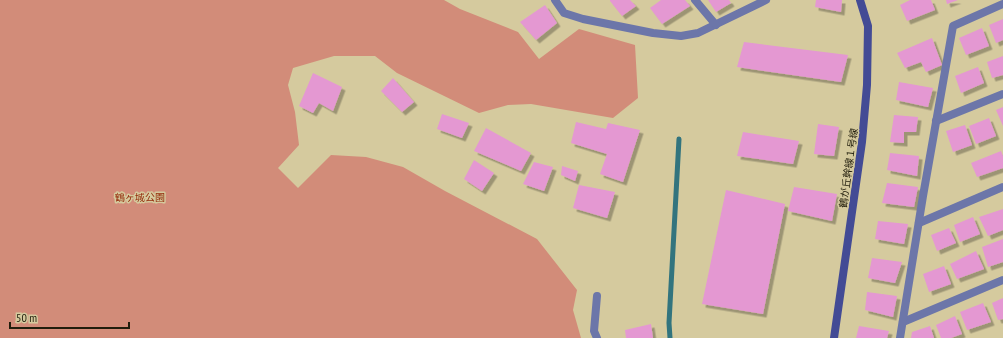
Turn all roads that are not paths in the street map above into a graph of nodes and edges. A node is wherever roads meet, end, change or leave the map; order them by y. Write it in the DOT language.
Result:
graph roads {
  1 [pos="555,0"];
  2 [pos="696,0"];
  3 [pos="766,0"];
  4 [pos="860,0"];
  5 [pos="1003,4"];
  6 [pos="716,25"];
  7 [pos="1003,94"];
  8 [pos="936,121"];
  9 [pos="1003,187"];
  10 [pos="918,223"];
  11 [pos="1003,280"];
  12 [pos="597,296"];
  13 [pos="902,322"];
  14 [pos="597,338"];
  15 [pos="834,338"];
  16 [pos="900,338"];
  1 -- 6 [label="street"];
  2 -- 6 [label="street"];
  3 -- 6 [label="street"];
  4 -- 15 [label="street, 鶴が丘幹線１号線"];
  5 -- 8 [label="street"];
  7 -- 8 [label="street"];
  8 -- 10 [label="street"];
  9 -- 10 [label="street"];
  10 -- 13 [label="street"];
  11 -- 13 [label="street"];
  12 -- 14 [label="street"];
  13 -- 16 [label="street"];
}
